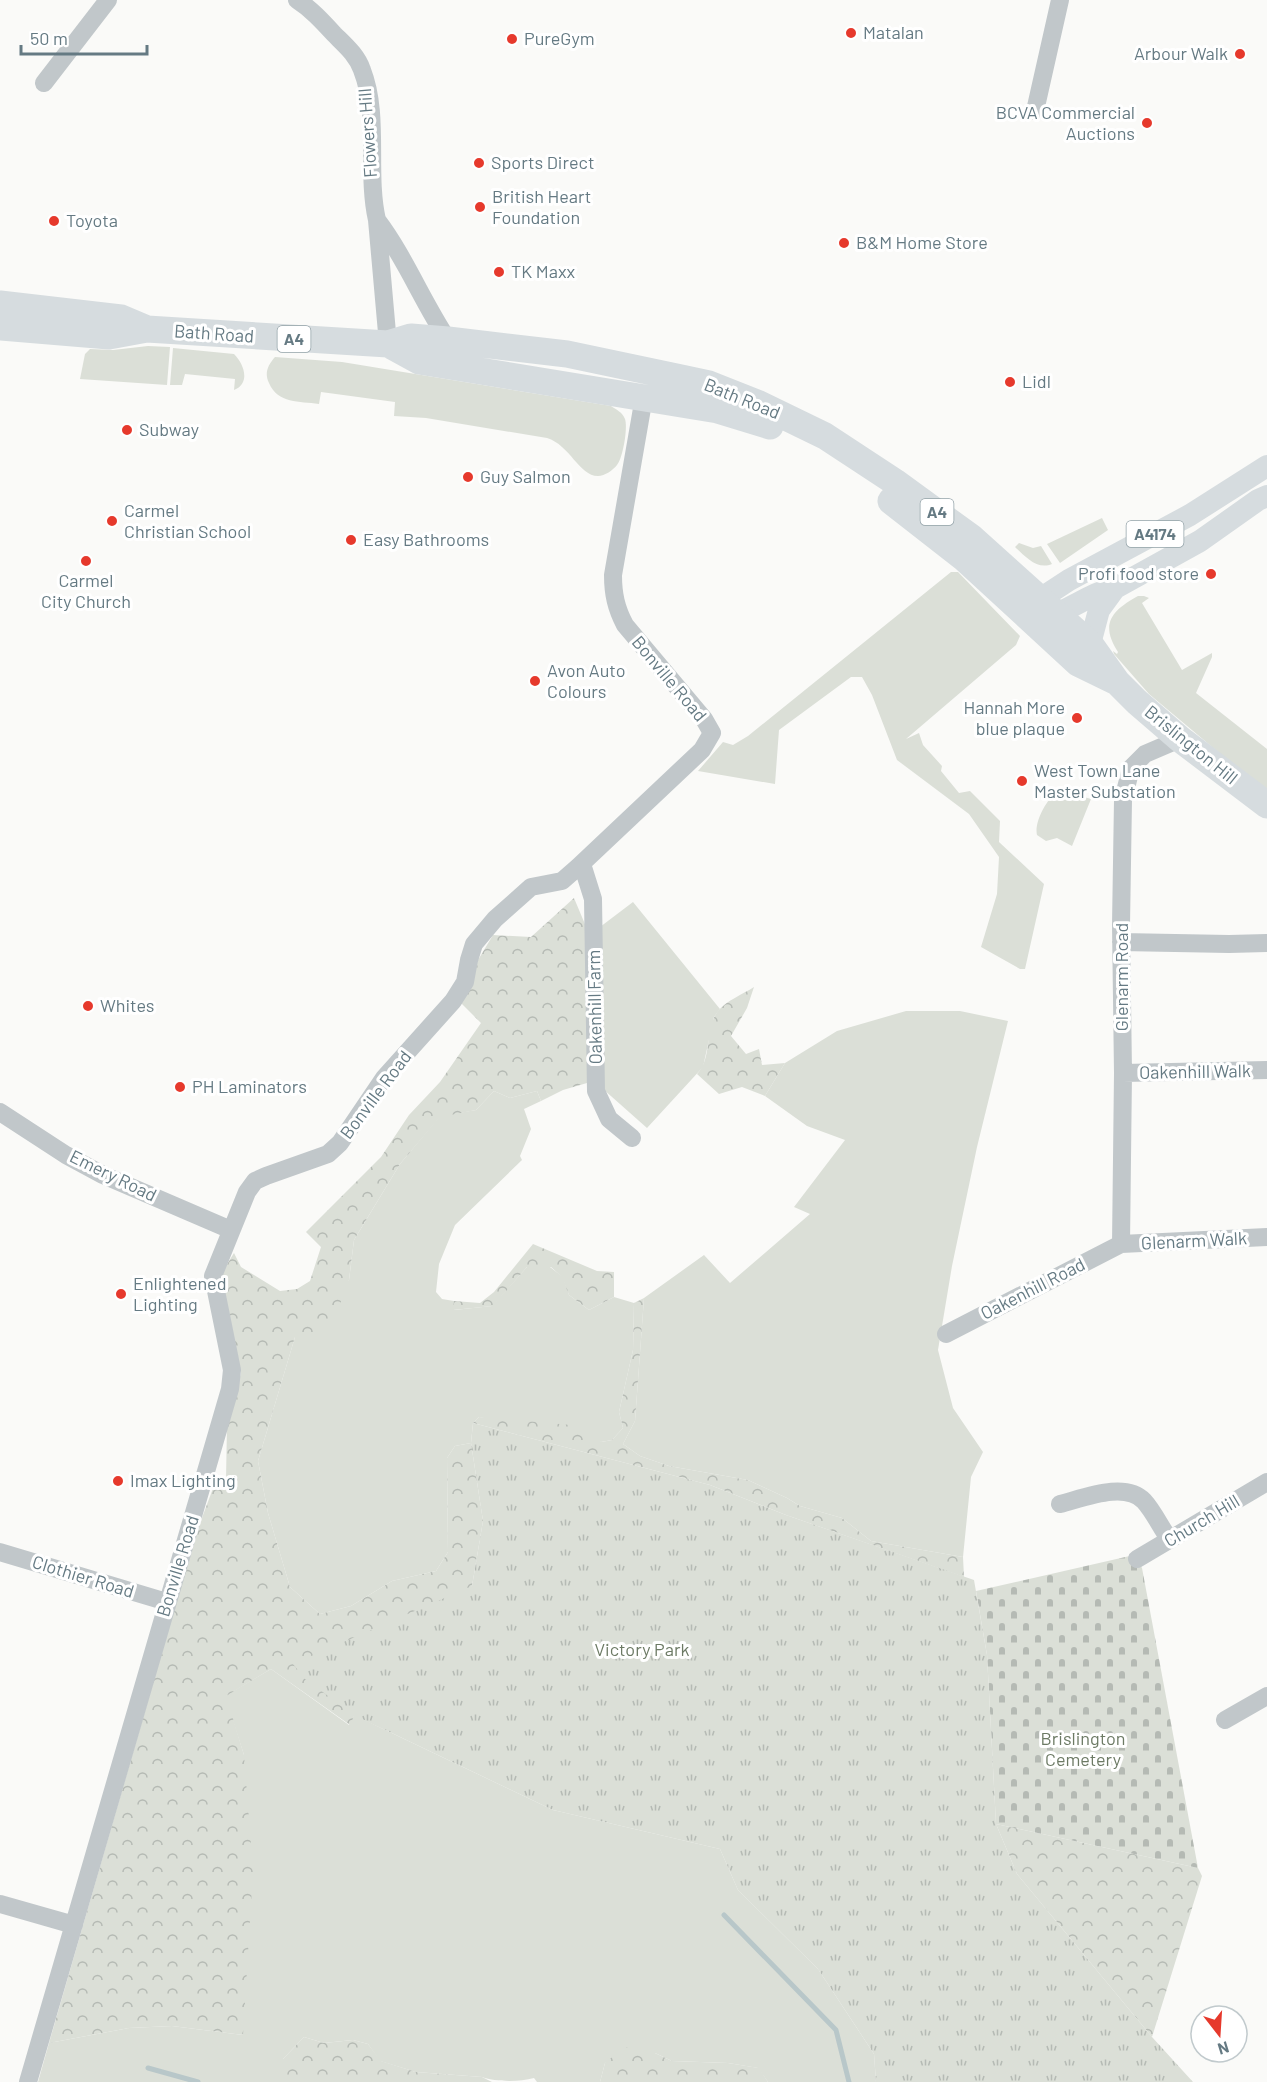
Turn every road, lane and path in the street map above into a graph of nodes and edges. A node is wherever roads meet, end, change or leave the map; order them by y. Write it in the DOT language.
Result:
graph roads {
  1 [pos="108,0"];
  2 [pos="297,0"];
  3 [pos="1060,0"];
  4 [pos="44,83"];
  5 [pos="1035,111"];
  6 [pos="377,220"];
  7 [pos="0,304"];
  8 [pos="0,327"];
  9 [pos="147,329"];
  10 [pos="448,339"];
  11 [pos="388,344"];
  12 [pos="644,397"];
  13 [pos="1267,466"];
  14 [pos="1267,496"];
  15 [pos="1115,588"];
  16 [pos="1044,611"];
  17 [pos="1090,644"];
  18 [pos="1117,682"];
  19 [pos="1180,739"];
  20 [pos="1267,805"];
  21 [pos="582,864"];
  22 [pos="1121,942"];
  23 [pos="1267,943"];
  24 [pos="1267,1070"];
  25 [pos="1123,1073"];
  26 [pos="0,1112"];
  27 [pos="632,1138"];
  28 [pos="231,1230"];
  29 [pos="1267,1238"];
  30 [pos="1121,1244"];
  31 [pos="946,1334"];
  32 [pos="1267,1482"];
  33 [pos="1060,1504"];
  34 [pos="1170,1540"];
  35 [pos="0,1552"];
  36 [pos="1137,1559"];
  37 [pos="167,1602"];
  38 [pos="1267,1696"];
  39 [pos="1225,1720"];
  40 [pos="0,1904"];
  41 [pos="74,1925"];
  42 [pos="28,2082"];
  1 -- 4 [label="street"];
  2 -- 6 [label="street, Flowers Hill"];
  3 -- 5 [label="street"];
  6 -- 10 [label="street, Flowers Hill"];
  6 -- 11 [label="street, Flowers Hill"];
  7 -- 9 [label="highway, Bath Road / A4"];
  8 -- 9 [label="highway, Bath Road / A4"];
  9 -- 11 [label="highway, Bath Road / A4"];
  10 -- 11 [label="highway, Bath Road / A4"];
  10 -- 16 [label="highway, Bath Road / A4"];
  11 -- 12 [label="highway, Bath Road / A4"];
  12 -- 16 [label="highway, Bath Road / A4"];
  12 -- 21 [label="street, Bonville Road"];
  13 -- 16 [label="main road, A4174"];
  14 -- 15 [label="main road, A4174"];
  15 -- 16 [label="main road, A4174"];
  15 -- 17 [label="main road, A4174"];
  16 -- 17 [label="highway, Brislington Hill / A4"];
  16 -- 18 [label="highway, Brislington Hill / A4"];
  17 -- 18 [label="highway, Brislington Hill / A4"];
  18 -- 19 [label="highway, Brislington Hill / A4"];
  19 -- 20 [label="highway, Brislington Hill / A4"];
  19 -- 22 [label="street, Glenarm Road"];
  21 -- 27 [label="street, Oakenhill Farm"];
  21 -- 28 [label="street, Bonville Road"];
  22 -- 23 [label="street"];
  22 -- 25 [label="street, Glenarm Road"];
  24 -- 25 [label="street, Oakenhill Walk"];
  25 -- 30 [label="street, Glenarm Road"];
  26 -- 28 [label="street, Emery Road"];
  28 -- 37 [label="street, Bonville Road"];
  29 -- 30 [label="street, Glenarm Walk"];
  30 -- 31 [label="street, Oakenhill Road"];
  32 -- 34 [label="street, Church Hill"];
  33 -- 34 [label="street"];
  34 -- 36 [label="street, Church Hill"];
  35 -- 37 [label="street, Clothier Road"];
  37 -- 41 [label="street, Bonville Road"];
  38 -- 39 [label="street"];
  40 -- 41 [label="street"];
  41 -- 42 [label="street, Bonville Road"];
}
